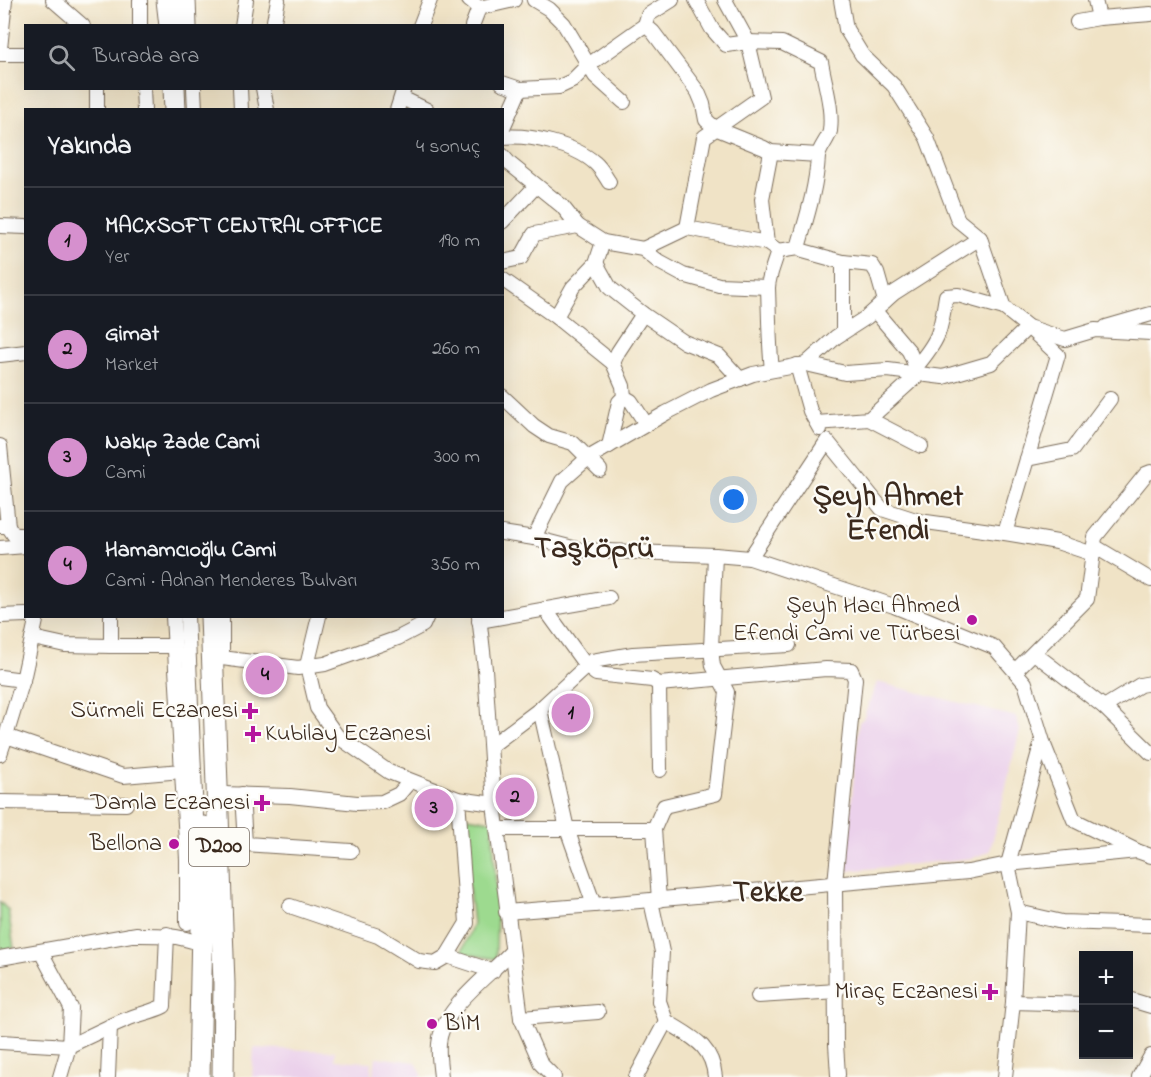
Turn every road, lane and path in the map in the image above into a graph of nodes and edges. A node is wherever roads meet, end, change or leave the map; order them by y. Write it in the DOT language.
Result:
graph roads {
  1 [pos="5,0"];
  2 [pos="52,0"];
  3 [pos="140,0"];
  4 [pos="161,0"];
  5 [pos="167,0"];
  6 [pos="187,0"];
  7 [pos="246,0"];
  8 [pos="278,0"];
  9 [pos="430,0"];
  10 [pos="514,0"];
  11 [pos="534,0"];
  12 [pos="672,0"];
  13 [pos="696,0"];
  14 [pos="725,0"];
  15 [pos="841,0"];
  16 [pos="1095,0"];
  17 [pos="474,4"];
  18 [pos="1151,15"];
  19 [pos="1099,18"];
  20 [pos="1077,22"];
  21 [pos="81,24"];
  22 [pos="140,24"];
  23 [pos="162,24"];
  24 [pos="170,24"];
  25 [pos="186,24"];
  26 [pos="190,24"];
  27 [pos="242,24"];
  28 [pos="273,24"];
  29 [pos="421,24"];
  30 [pos="472,24"];
  31 [pos="645,25"];
  32 [pos="748,42"];
  33 [pos="0,49"];
  34 [pos="0,54"];
  35 [pos="24,54"];
  36 [pos="587,66"];
  37 [pos="504,84"];
  38 [pos="520,89"];
  39 [pos="97,90"];
  40 [pos="143,90"];
  41 [pos="165,90"];
  42 [pos="174,90"];
  43 [pos="188,90"];
  44 [pos="194,90"];
  45 [pos="240,90"];
  46 [pos="263,90"];
  47 [pos="401,99"];
  48 [pos="624,102"];
  49 [pos="97,108"];
  50 [pos="144,108"];
  51 [pos="166,108"];
  52 [pos="175,108"];
  53 [pos="189,108"];
  54 [pos="195,108"];
  55 [pos="241,108"];
  56 [pos="267,108"];
  57 [pos="422,108"];
  58 [pos="504,125"];
  59 [pos="715,128"];
  60 [pos="504,137"];
  61 [pos="771,152"];
  62 [pos="818,155"];
  63 [pos="504,157"];
  64 [pos="609,182"];
  65 [pos="536,186"];
  66 [pos="504,220"];
  67 [pos="578,225"];
  68 [pos="0,226"];
  69 [pos="24,227"];
  70 [pos="687,228"];
  71 [pos="980,238"];
  72 [pos="603,242"];
  73 [pos="772,247"];
  74 [pos="798,248"];
  75 [pos="643,249"];
  76 [pos="504,262"];
  77 [pos="843,262"];
  78 [pos="596,263"];
  79 [pos="504,280"];
  80 [pos="768,287"];
  81 [pos="880,306"];
  82 [pos="1004,308"];
  83 [pos="643,314"];
  84 [pos="1151,314"];
  85 [pos="556,317"];
  86 [pos="1028,327"];
  87 [pos="1095,330"];
  88 [pos="843,332"];
  89 [pos="1151,333"];
  90 [pos="1065,339"];
  91 [pos="24,352"];
  92 [pos="0,355"];
  93 [pos="1058,355"];
  94 [pos="613,363"];
  95 [pos="801,365"];
  96 [pos="772,370"];
  97 [pos="917,370"];
  98 [pos="740,379"];
  99 [pos="624,397"];
  100 [pos="504,398"];
  101 [pos="1110,399"];
  102 [pos="869,419"];
  103 [pos="817,423"];
  104 [pos="646,424"];
  105 [pos="827,441"];
  106 [pos="0,446"];
  107 [pos="609,446"];
  108 [pos="921,446"];
  109 [pos="588,458"];
  110 [pos="1027,459"];
  111 [pos="600,470"];
  112 [pos="1151,472"];
  113 [pos="504,533"];
  114 [pos="1005,534"];
  115 [pos="12,537"];
  116 [pos="534,538"];
  117 [pos="1094,550"];
  118 [pos="715,555"];
  119 [pos="750,558"];
  120 [pos="1151,580"];
  121 [pos="609,598"];
  122 [pos="545,609"];
  123 [pos="24,615"];
  124 [pos="504,615"];
  125 [pos="0,616"];
  126 [pos="37,618"];
  127 [pos="111,618"];
  128 [pos="173,618"];
  129 [pos="187,618"];
  130 [pos="199,618"];
  131 [pos="211,618"];
  132 [pos="222,618"];
  133 [pos="319,618"];
  134 [pos="426,618"];
  135 [pos="479,619"];
  136 [pos="33,638"];
  137 [pos="789,645"];
  138 [pos="111,646"];
  139 [pos="175,646"];
  140 [pos="711,649"];
  141 [pos="1034,652"];
  142 [pos="222,658"];
  143 [pos="307,666"];
  144 [pos="587,667"];
  145 [pos="1015,672"];
  146 [pos="0,677"];
  147 [pos="720,678"];
  148 [pos="23,680"];
  149 [pos="1151,683"];
  150 [pos="659,684"];
  151 [pos="1104,707"];
  152 [pos="540,709"];
  153 [pos="6,736"];
  154 [pos="1042,741"];
  155 [pos="491,746"];
  156 [pos="1151,753"];
  157 [pos="0,754"];
  158 [pos="660,770"];
  159 [pos="182,771"];
  160 [pos="410,781"];
  161 [pos="223,794"];
  162 [pos="242,794"];
  163 [pos="458,799"];
  164 [pos="0,802"];
  165 [pos="126,804"];
  166 [pos="494,804"];
  167 [pos="498,829"];
  168 [pos="567,829"];
  169 [pos="654,829"];
  170 [pos="351,851"];
  171 [pos="1146,851"];
  172 [pos="1008,864"];
  173 [pos="835,883"];
  174 [pos="655,901"];
  175 [pos="594,905"];
  176 [pos="290,906"];
  177 [pos="507,912"];
  178 [pos="1018,912"];
  179 [pos="197,917"];
  180 [pos="1151,925"];
  181 [pos="167,934"];
  182 [pos="130,935"];
  183 [pos="201,944"];
  184 [pos="41,952"];
  185 [pos="511,952"];
  186 [pos="447,956"];
  187 [pos="0,958"];
  188 [pos="493,971"];
  189 [pos="224,984"];
  190 [pos="837,991"];
  191 [pos="758,996"];
  192 [pos="1133,1001"];
  193 [pos="1012,1002"];
  194 [pos="1079,1004"];
  195 [pos="1151,1006"];
  196 [pos="598,1012"];
  197 [pos="521,1018"];
  198 [pos="666,1021"];
  199 [pos="110,1026"];
  200 [pos="0,1042"];
  201 [pos="69,1046"];
  202 [pos="1151,1056"];
  203 [pos="440,1057"];
  204 [pos="539,1070"];
  205 [pos="838,1075"];
  206 [pos="60,1077"];
  207 [pos="108,1077"];
  208 [pos="199,1077"];
  209 [pos="224,1077"];
  210 [pos="436,1077"];
  211 [pos="441,1077"];
  212 [pos="554,1077"];
  213 [pos="636,1077"];
  214 [pos="715,1077"];
  215 [pos="1005,1077"];
  216 [pos="1139,1077"];
  1 -- 33 [label="street"];
  2 -- 21 [label="street"];
  3 -- 22 [label="street"];
  4 -- 23 [label="street"];
  5 -- 24 [label="highway"];
  6 -- 25 [label="highway"];
  6 -- 26 [label="street"];
  7 -- 27 [label="street"];
  8 -- 28 [label="street"];
  9 -- 29 [label="street"];
  10 -- 17 [label="street"];
  11 -- 36 [label="street"];
  12 -- 31 [label="street"];
  13 -- 32 [label="street"];
  14 -- 32 [label="street"];
  15 -- 71 [label="street"];
  16 -- 19 [label="street"];
  17 -- 30 [label="street"];
  18 -- 19 [label="street"];
  19 -- 20 [label="street"];
  31 -- 36 [label="street"];
  31 -- 59 [label="street"];
  32 -- 59 [label="street"];
  32 -- 62 [label="street"];
  34 -- 35 [label="street"];
  36 -- 38 [label="street"];
  36 -- 48 [label="street"];
  37 -- 38 [label="street"];
  38 -- 58 [label="street"];
  39 -- 49 [label="street"];
  40 -- 50 [label="street"];
  41 -- 51 [label="street"];
  42 -- 52 [label="highway"];
  43 -- 53 [label="highway"];
  44 -- 54 [label="street"];
  45 -- 55 [label="street"];
  46 -- 56 [label="street"];
  47 -- 57 [label="street"];
  59 -- 61 [label="street"];
  59 -- 70 [label="street"];
  60 -- 64 [label="street"];
  61 -- 62 [label="street"];
  61 -- 73 [label="street"];
  62 -- 74 [label="street"];
  63 -- 65 [label="street"];
  65 -- 66 [label="street"];
  65 -- 67 [label="street"];
  67 -- 72 [label="street"];
  67 -- 76 [label="street"];
  68 -- 69 [label="street"];
  70 -- 73 [label="street"];
  70 -- 75 [label="street"];
  71 -- 81 [label="street"];
  71 -- 82 [label="street"];
  72 -- 75 [label="street"];
  72 -- 78 [label="street"];
  73 -- 74 [label="street"];
  73 -- 80 [label="street"];
  74 -- 77 [label="street"];
  75 -- 80 [label="street"];
  77 -- 81 [label="street"];
  77 -- 88 [label="street"];
  78 -- 83 [label="street"];
  78 -- 85 [label="street"];
  79 -- 85 [label="street"];
  80 -- 96 [label="street"];
  81 -- 88 [label="street"];
  81 -- 97 [label="street"];
  82 -- 86 [label="street"];
  82 -- 97 [label="street"];
  83 -- 94 [label="street"];
  83 -- 98 [label="street"];
  84 -- 87 [label="street"];
  85 -- 94 [label="street"];
  86 -- 90 [label="street"];
  86 -- 93 [label="street"];
  86 -- 97 [label="street"];
  87 -- 89 [label="street"];
  87 -- 90 [label="street"];
  88 -- 95 [label="street"];
  90 -- 93 [label="street"];
  91 -- 92 [label="street"];
  93 -- 110 [label="street"];
  94 -- 99 [label="street"];
  95 -- 96 [label="street"];
  95 -- 97 [label="street"];
  95 -- 103 [label="street"];
  96 -- 98 [label="street"];
  97 -- 102 [label="street"];
  98 -- 104 [label="street"];
  99 -- 104 [label="street"];
  99 -- 107 [label="street"];
  100 -- 109 [label="street"];
  101 -- 110 [label="street"];
  102 -- 103 [label="street"];
  102 -- 108 [label="street"];
  103 -- 105 [label="street"];
  104 -- 107 [label="street"];
  105 -- 114 [label="street"];
  105 -- 119 [label="street"];
  106 -- 115 [label="street"];
  107 -- 109 [label="street"];
  109 -- 111 [label="street"];
  109 -- 116 [label="street"];
  110 -- 114 [label="street"];
  112 -- 117 [label="street"];
  113 -- 116 [label="street"];
  114 -- 117 [label="street"];
  116 -- 118 [label="street"];
  117 -- 120 [label="street"];
  117 -- 141 [label="street"];
  118 -- 119 [label="street"];
  118 -- 140 [label="street"];
  119 -- 145 [label="street"];
  121 -- 122 [label="street"];
  122 -- 124 [label="street"];
  122 -- 144 [label="street"];
  123 -- 125 [label="street"];
  126 -- 136 [label="street"];
  127 -- 138 [label="street"];
  128 -- 139 [label="street"];
  129 -- 179 [label="street"];
  130 -- 179 [label="highway, D200"];
  131 -- 189 [label="highway, D200"];
  132 -- 142 [label="street"];
  133 -- 143 [label="street"];
  134 -- 143 [label="street"];
  135 -- 155 [label="street"];
  136 -- 138 [label="street"];
  136 -- 148 [label="street"];
  137 -- 140 [label="street"];
  138 -- 139 [label="street"];
  139 -- 159 [label="street"];
  140 -- 144 [label="street"];
  140 -- 147 [label="street"];
  141 -- 145 [label="street"];
  141 -- 151 [label="street"];
  142 -- 143 [label="street"];
  142 -- 161 [label="street"];
  143 -- 160 [label="street"];
  144 -- 150 [label="street"];
  144 -- 152 [label="street"];
  145 -- 154 [label="street"];
  146 -- 148 [label="street"];
  147 -- 150 [label="street"];
  147 -- 169 [label="street"];
  147 -- 173 [label="street"];
  148 -- 153 [label="street"];
  149 -- 151 [label="street"];
  150 -- 158 [label="street"];
  151 -- 156 [label="street"];
  152 -- 155 [label="street"];
  152 -- 168 [label="street"];
  153 -- 157 [label="street"];
  153 -- 159 [label="street"];
  154 -- 171 [label="street"];
  154 -- 172 [label="street"];
  155 -- 166 [label="street"];
  159 -- 179 [label="street"];
  160 -- 162 [label="street"];
  160 -- 163 [label="street"];
  161 -- 162 [label="street"];
  161 -- 189 [label="street"];
  162 -- 170 [label="street"];
  163 -- 166 [label="street"];
  163 -- 186 [label="street"];
  164 -- 165 [label="street"];
  166 -- 167 [label="street"];
  167 -- 168 [label="street"];
  167 -- 177 [label="street"];
  168 -- 169 [label="street"];
  168 -- 175 [label="street"];
  169 -- 174 [label="street"];
  171 -- 172 [label="street"];
  172 -- 173 [label="street"];
  172 -- 178 [label="street"];
  173 -- 174 [label="street"];
  173 -- 190 [label="street"];
  174 -- 175 [label="street"];
  174 -- 198 [label="street"];
  175 -- 177 [label="street"];
  176 -- 186 [label="street"];
  177 -- 185 [label="street"];
  178 -- 180 [label="street"];
  178 -- 193 [label="street"];
  179 -- 182 [label="street"];
  179 -- 183 [label="highway, D200"];
  181 -- 182 [label="street"];
  181 -- 183 [label="street"];
  181 -- 199 [label="street"];
  182 -- 184 [label="street"];
  183 -- 208 [label="highway, D200"];
  184 -- 187 [label="street"];
  184 -- 201 [label="street"];
  185 -- 188 [label="street"];
  185 -- 197 [label="street"];
  186 -- 188 [label="street"];
  188 -- 203 [label="street"];
  189 -- 209 [label="highway, D200"];
  190 -- 191 [label="street"];
  190 -- 205 [label="street"];
  192 -- 195 [label="street"];
  193 -- 194 [label="street"];
  193 -- 215 [label="street"];
  196 -- 197 [label="street"];
  197 -- 204 [label="street"];
  198 -- 213 [label="street"];
  198 -- 214 [label="street"];
  199 -- 201 [label="street"];
  199 -- 207 [label="street"];
  200 -- 201 [label="street"];
  201 -- 206 [label="street"];
  202 -- 216 [label="street"];
  203 -- 210 [label="street"];
  203 -- 211 [label="street"];
  204 -- 212 [label="street"];
}
